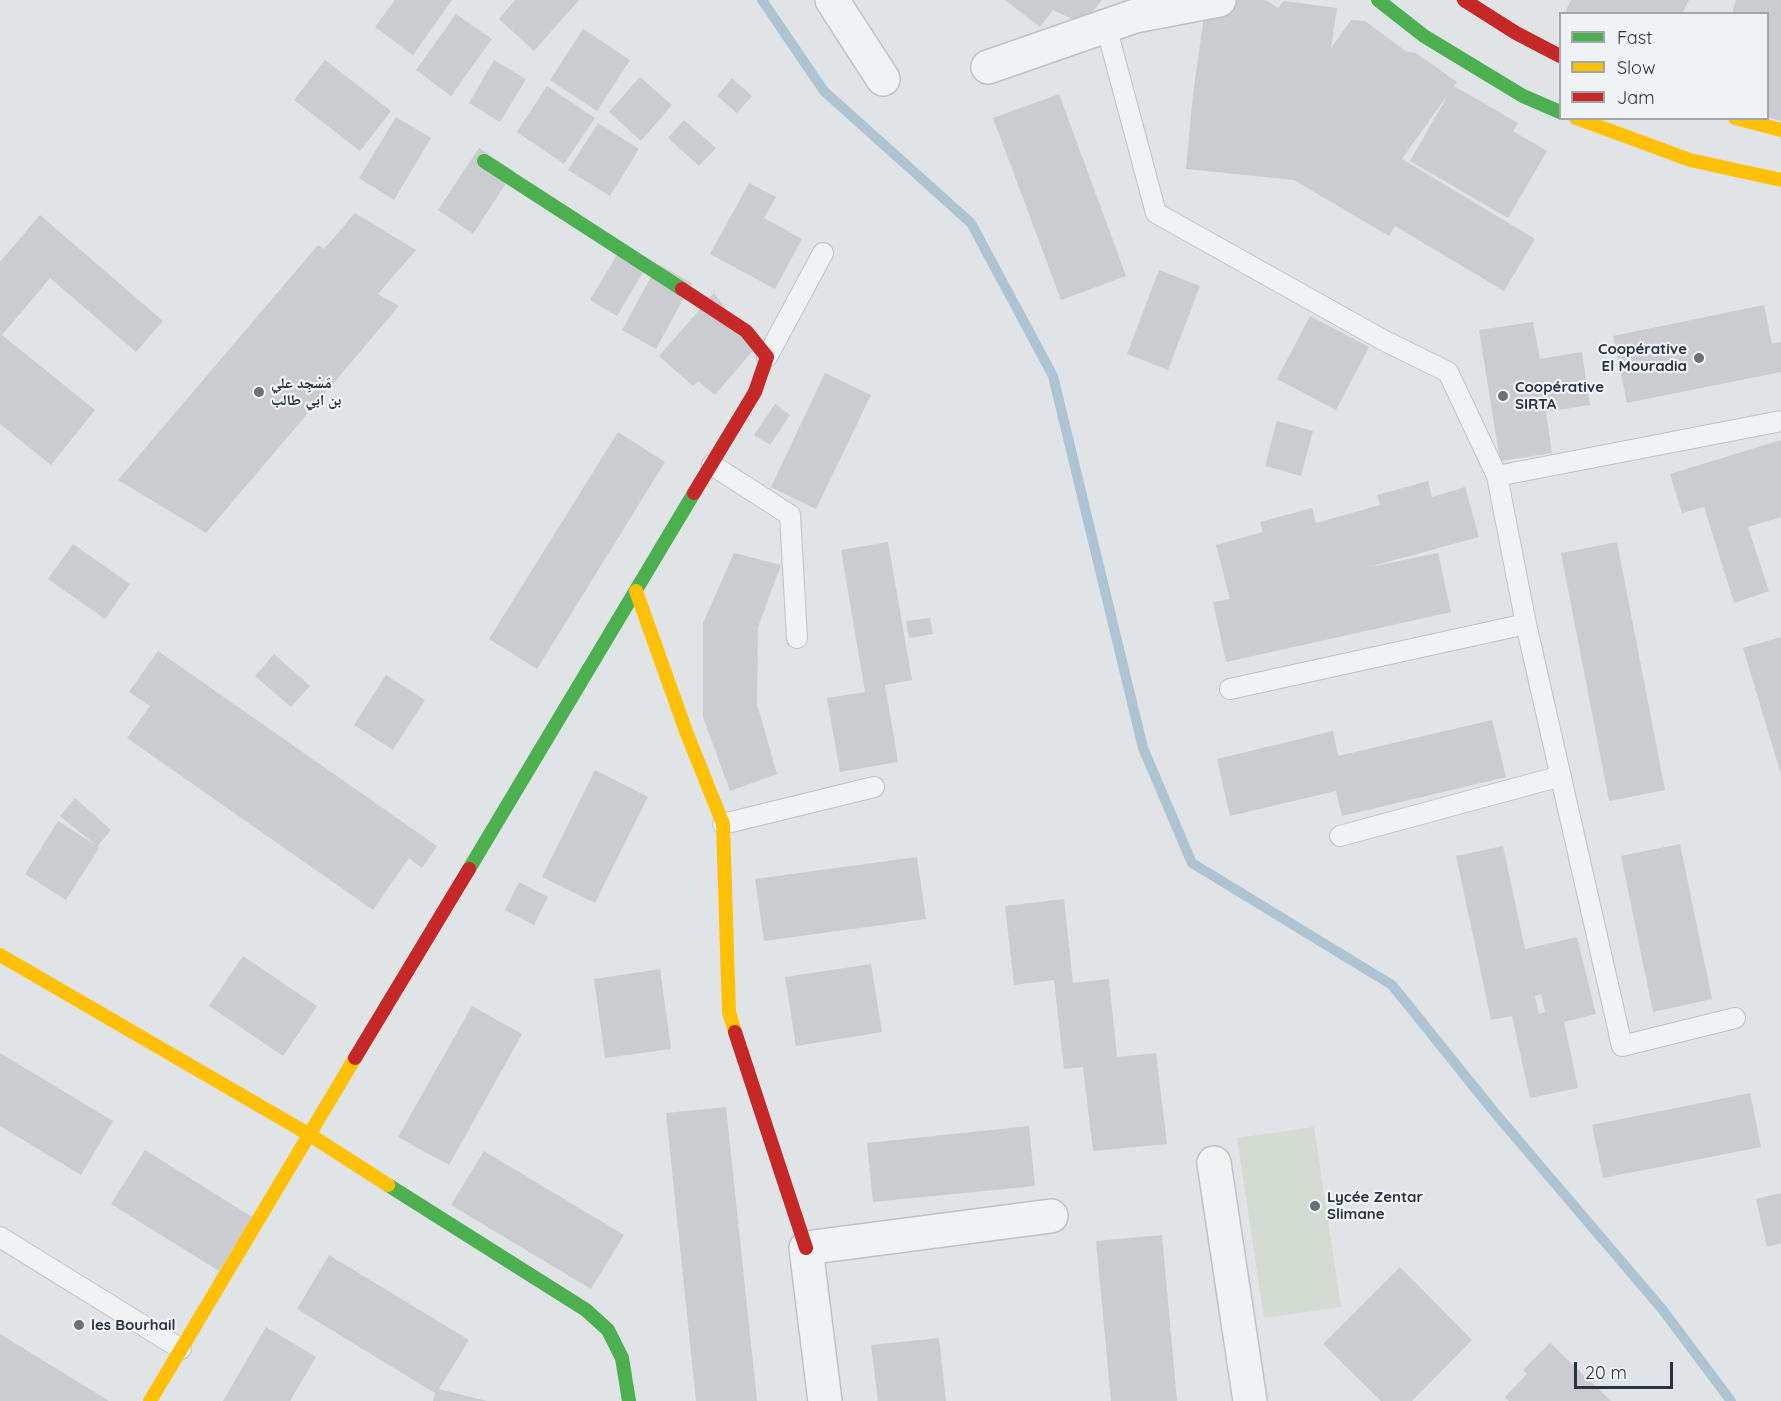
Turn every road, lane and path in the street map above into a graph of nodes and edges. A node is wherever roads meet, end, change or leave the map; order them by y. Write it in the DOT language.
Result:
graph roads {
  1 [pos="831,0"];
  2 [pos="1220,0"];
  3 [pos="1378,0"];
  4 [pos="1464,0"];
  5 [pos="1106,26"];
  6 [pos="1559,55"];
  7 [pos="988,67"];
  8 [pos="883,79"];
  9 [pos="1559,112"];
  10 [pos="1581,120"];
  11 [pos="1743,120"];
  12 [pos="1781,130"];
  13 [pos="484,161"];
  14 [pos="1781,180"];
  15 [pos="823,253"];
  16 [pos="767,357"];
  17 [pos="1781,421"];
  18 [pos="712,465"];
  19 [pos="1497,476"];
  20 [pos="636,591"];
  21 [pos="1526,624"];
  22 [pos="797,638"];
  23 [pos="1230,689"];
  24 [pos="1561,776"];
  25 [pos="874,787"];
  26 [pos="723,824"];
  27 [pos="1340,836"];
  28 [pos="0,955"];
  29 [pos="1735,1018"];
  30 [pos="310,1135"];
  31 [pos="1214,1163"];
  32 [pos="1051,1216"];
  33 [pos="0,1237"];
  34 [pos="806,1248"];
  35 [pos="181,1349"];
  36 [pos="150,1401"];
  37 [pos="629,1401"];
  38 [pos="825,1401"];
  39 [pos="1250,1401"];
  1 -- 8 [label="street"];
  2 -- 5 [label="street"];
  3 -- 9 [label="street"];
  4 -- 6 [label="street"];
  5 -- 7 [label="street"];
  5 -- 19 [label="lane"];
  10 -- 14 [label="street"];
  11 -- 12 [label="street"];
  13 -- 16 [label="street"];
  15 -- 16 [label="lane"];
  16 -- 18 [label="street"];
  17 -- 19 [label="lane"];
  18 -- 20 [label="street"];
  18 -- 22 [label="lane"];
  19 -- 21 [label="lane"];
  20 -- 26 [label="street"];
  20 -- 30 [label="street"];
  21 -- 23 [label="lane"];
  21 -- 24 [label="lane"];
  24 -- 27 [label="lane"];
  24 -- 29 [label="lane"];
  25 -- 26 [label="lane"];
  26 -- 34 [label="street"];
  28 -- 30 [label="street"];
  30 -- 35 [label="street"];
  30 -- 37 [label="street"];
  31 -- 39 [label="street"];
  32 -- 34 [label="street"];
  33 -- 35 [label="lane"];
  34 -- 38 [label="street"];
  35 -- 36 [label="street"];
}
